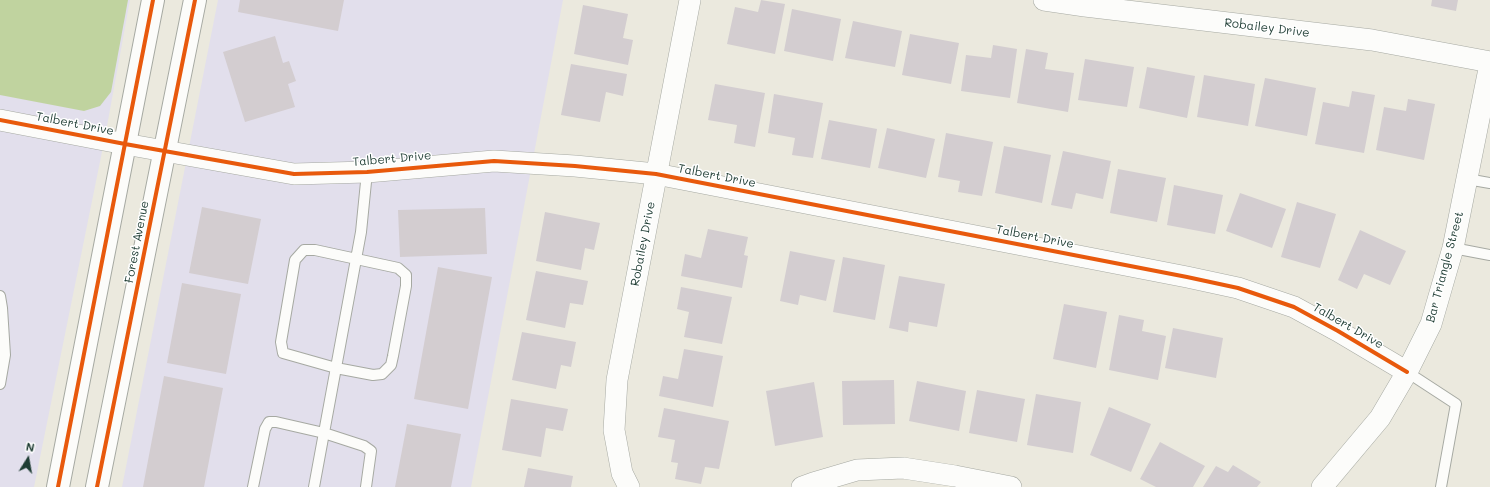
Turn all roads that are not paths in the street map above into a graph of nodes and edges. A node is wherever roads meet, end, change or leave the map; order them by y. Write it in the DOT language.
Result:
graph roads {
  1 [pos="153,0"];
  2 [pos="195,0"];
  3 [pos="690,0"];
  4 [pos="1044,0"];
  5 [pos="1490,63"];
  6 [pos="0,120"];
  7 [pos="125,144"];
  8 [pos="165,151"];
  9 [pos="367,172"];
  10 [pos="656,174"];
  11 [pos="1467,179"];
  12 [pos="1490,183"];
  13 [pos="1453,248"];
  14 [pos="1490,256"];
  15 [pos="356,259"];
  16 [pos="0,296"];
  17 [pos="336,368"];
  18 [pos="1407,372"];
  19 [pos="0,384"];
  20 [pos="324,434"];
  21 [pos="58,487"];
  22 [pos="97,487"];
  23 [pos="253,487"];
  24 [pos="314,487"];
  25 [pos="366,487"];
  26 [pos="629,487"];
  27 [pos="802,487"];
  28 [pos="1011,487"];
  29 [pos="1322,487"];
  30 [pos="1441,487"];
  1 -- 7 [label="street"];
  2 -- 8 [label="street, Forest Avenue"];
  3 -- 10 [label="street, Robailey Drive"];
  4 -- 5 [label="street, Robailey Drive"];
  5 -- 11 [label="street, Bar Triangle Street"];
  6 -- 7 [label="street, Talbert Drive"];
  7 -- 8 [label="street, Talbert Drive"];
  7 -- 21 [label="street"];
  8 -- 9 [label="street, Talbert Drive"];
  8 -- 22 [label="street, Forest Avenue"];
  9 -- 10 [label="street, Talbert Drive"];
  9 -- 15 [label="lane"];
  10 -- 18 [label="street, Talbert Drive"];
  10 -- 26 [label="street, Robailey Drive"];
  11 -- 12 [label="lane"];
  11 -- 13 [label="street, Bar Triangle Street"];
  13 -- 14 [label="lane"];
  13 -- 18 [label="street, Bar Triangle Street"];
  15 -- 17 [label="lane"];
  15 -- 17 [label="lane"];
  15 -- 17 [label="lane"];
  16 -- 19 [label="lane"];
  17 -- 20 [label="lane"];
  18 -- 29 [label="street, Bar Triangle Street"];
  18 -- 30 [label="lane"];
  20 -- 23 [label="lane"];
  20 -- 24 [label="lane"];
  20 -- 25 [label="lane"];
  27 -- 28 [label="street"];
}
